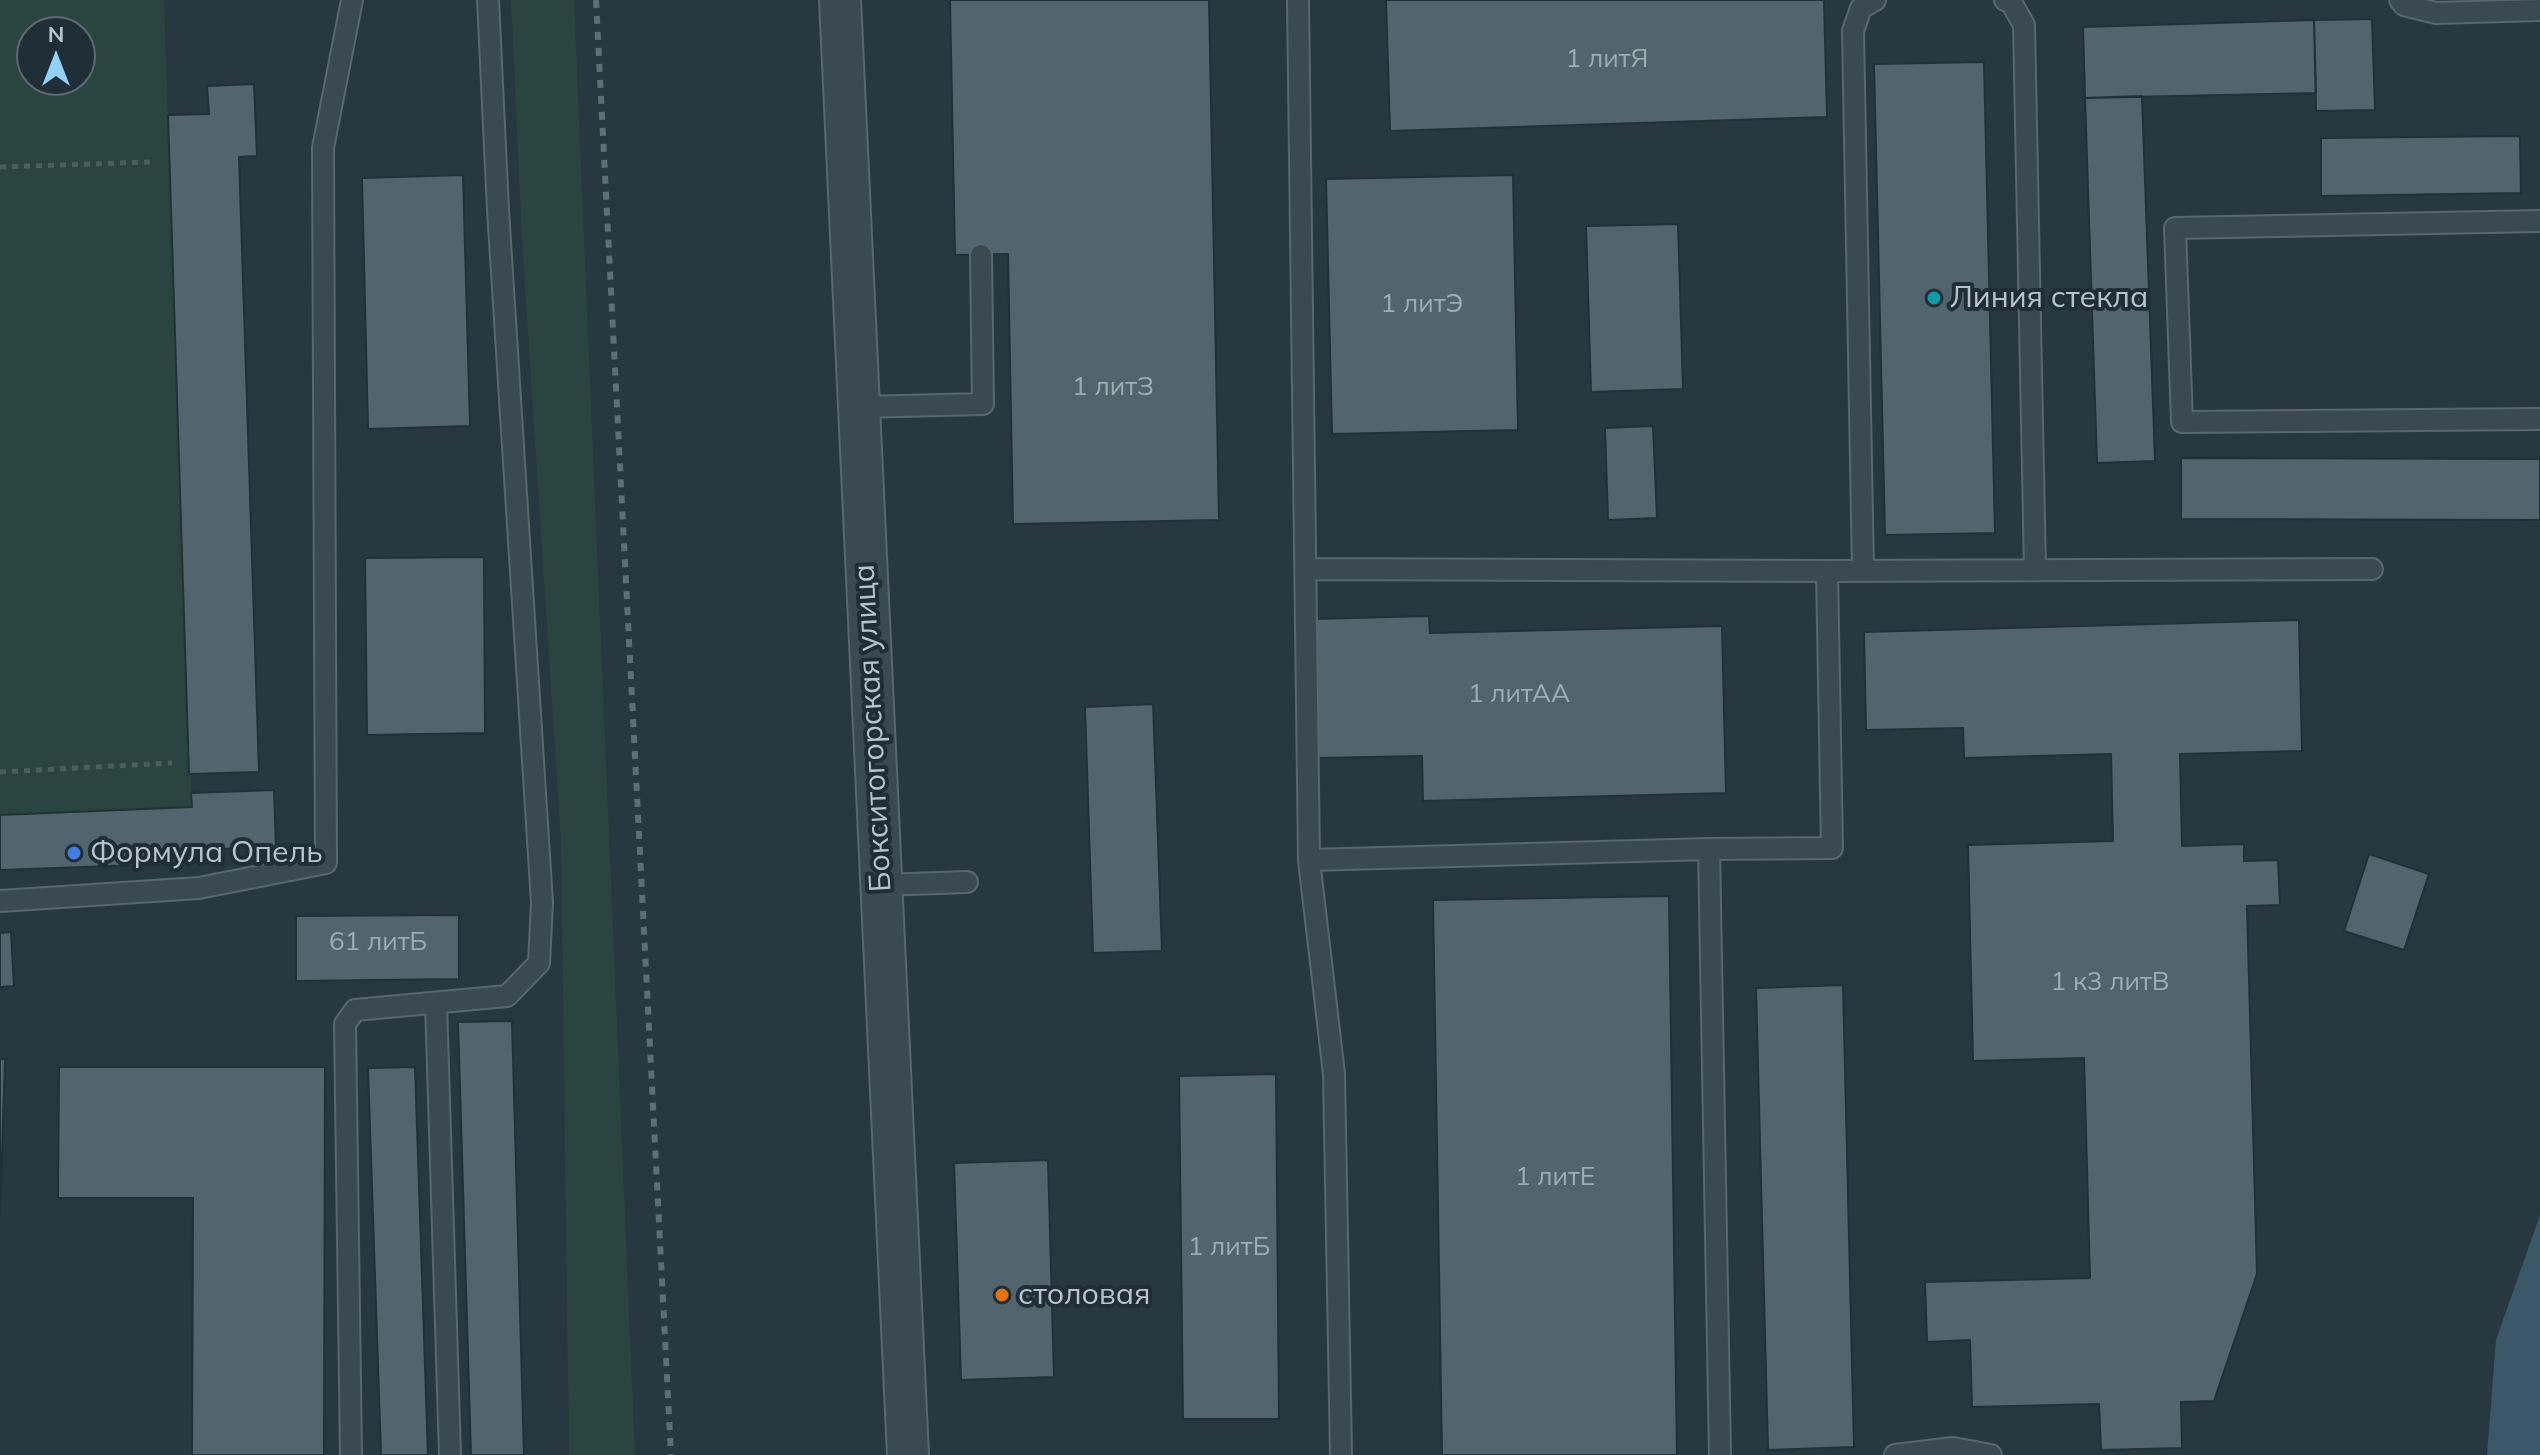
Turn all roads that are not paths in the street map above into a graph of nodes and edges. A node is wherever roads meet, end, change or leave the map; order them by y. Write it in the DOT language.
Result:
graph roads {
  1 [pos="352,0"];
  2 [pos="488,0"];
  3 [pos="840,0"];
  4 [pos="1298,0"];
  5 [pos="1875,0"];
  6 [pos="2005,0"];
  7 [pos="2400,0"];
  8 [pos="2540,10"];
  9 [pos="2540,221"];
  10 [pos="981,255"];
  11 [pos="858,407"];
  12 [pos="2540,419"];
  13 [pos="1307,569"];
  14 [pos="2372,569"];
  15 [pos="2035,570"];
  16 [pos="1827,571"];
  17 [pos="1863,571"];
  18 [pos="1709,849"];
  19 [pos="1309,860"];
  20 [pos="967,882"];
  21 [pos="881,885"];
  22 [pos="0,901"];
  23 [pos="436,1003"];
  24 [pos="351,1455"];
  25 [pos="450,1455"];
  26 [pos="908,1455"];
  27 [pos="1341,1455"];
  28 [pos="1720,1455"];
  29 [pos="1895,1455"];
  30 [pos="1991,1455"];
  1 -- 22 [label="lane"];
  2 -- 23 [label="lane"];
  3 -- 11 [label="street, Бокситогорская улица"];
  4 -- 13 [label="lane"];
  5 -- 17 [label="lane"];
  6 -- 15 [label="lane"];
  7 -- 8 [label="lane"];
  9 -- 12 [label="lane"];
  10 -- 11 [label="lane"];
  11 -- 21 [label="street, Бокситогорская улица"];
  13 -- 16 [label="lane"];
  13 -- 19 [label="lane"];
  14 -- 15 [label="lane"];
  15 -- 17 [label="lane"];
  16 -- 17 [label="lane"];
  16 -- 18 [label="lane"];
  18 -- 19 [label="lane"];
  18 -- 28 [label="lane"];
  19 -- 27 [label="lane"];
  20 -- 21 [label="lane"];
  21 -- 26 [label="street, Бокситогорская улица"];
  23 -- 24 [label="lane"];
  23 -- 25 [label="lane"];
  29 -- 30 [label="lane"];
}
